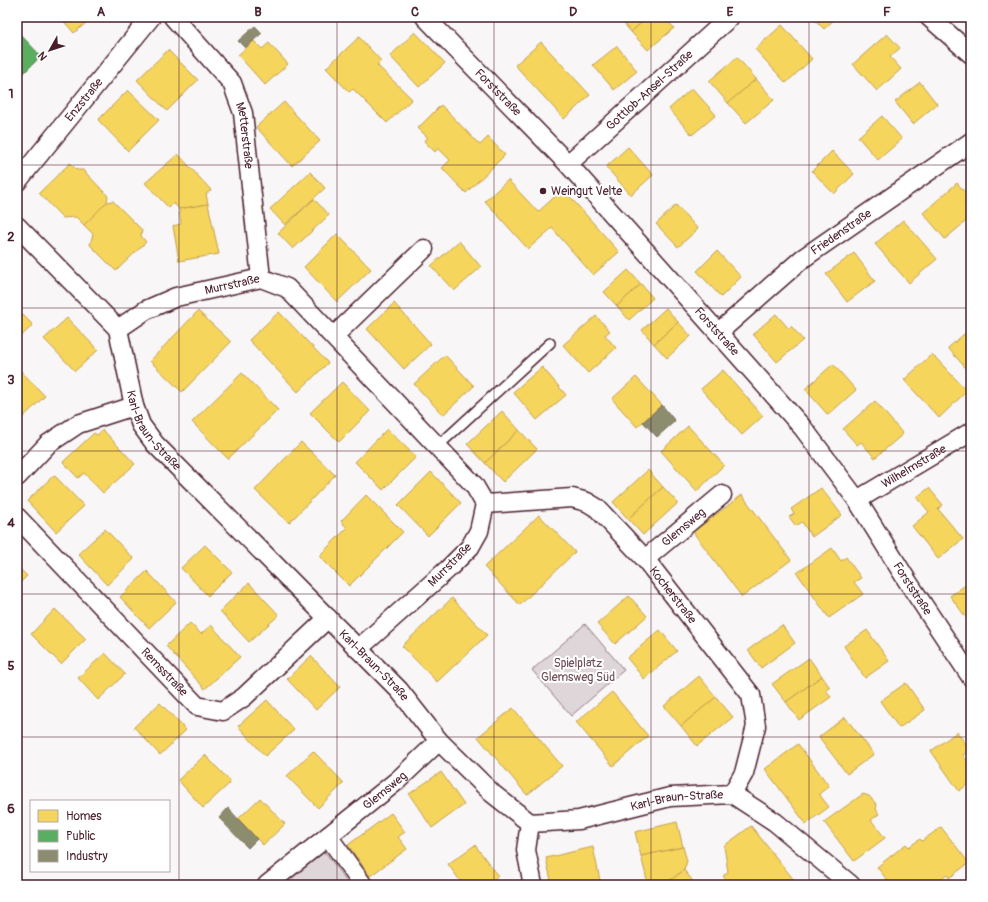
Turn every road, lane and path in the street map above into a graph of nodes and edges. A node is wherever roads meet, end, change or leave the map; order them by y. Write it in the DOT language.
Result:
graph roads {
  1 [pos="151,17"];
  2 [pos="173,17"];
  3 [pos="424,17"];
  4 [pos="730,17"];
  5 [pos="930,17"];
  6 [pos="971,54"];
  7 [pos="971,142"];
  8 [pos="568,164"];
  9 [pos="17,182"];
  10 [pos="17,226"];
  11 [pos="424,249"];
  12 [pos="261,278"];
  13 [pos="118,329"];
  14 [pos="719,332"];
  15 [pos="334,336"];
  16 [pos="550,343"];
  17 [pos="134,406"];
  18 [pos="971,432"];
  19 [pos="438,446"];
  20 [pos="17,476"];
  21 [pos="722,495"];
  22 [pos="857,500"];
  23 [pos="485,504"];
  24 [pos="17,517"];
  25 [pos="645,559"];
  26 [pos="328,618"];
  27 [pos="358,649"];
  28 [pos="971,677"];
  29 [pos="440,741"];
  30 [pos="732,794"];
  31 [pos="530,824"];
  32 [pos="328,836"];
  33 [pos="267,885"];
  34 [pos="363,885"];
  35 [pos="533,885"];
  36 [pos="851,885"];
  1 -- 9 [label="street, Enzstraße"];
  2 -- 12 [label="street, Metterstraße"];
  3 -- 8 [label="street, Forststraße"];
  4 -- 8 [label="street, Gottlob-Ansel-Straße"];
  5 -- 6 [label="street"];
  7 -- 14 [label="street, Friedenstraße"];
  8 -- 14 [label="street, Forststraße"];
  10 -- 13 [label="street"];
  11 -- 15 [label="street"];
  12 -- 13 [label="street, Murrstraße"];
  12 -- 15 [label="street, Murrstraße"];
  13 -- 17 [label="street, Karl-Braun-Straße"];
  14 -- 22 [label="street, Forststraße"];
  15 -- 19 [label="street, Murrstraße"];
  16 -- 19 [label="lane"];
  17 -- 20 [label="street"];
  17 -- 26 [label="street, Karl-Braun-Straße"];
  18 -- 22 [label="street, Wilhelmstraße"];
  19 -- 23 [label="street, Murrstraße"];
  21 -- 25 [label="street, Glemsweg"];
  22 -- 28 [label="street, Forststraße"];
  23 -- 25 [label="street, Kocherstraße"];
  23 -- 27 [label="street, Murrstraße"];
  24 -- 26 [label="street, Remsstraße"];
  25 -- 30 [label="street, Kocherstraße"];
  26 -- 27 [label="street, Karl-Braun-Straße"];
  27 -- 29 [label="street, Karl-Braun-Straße"];
  29 -- 31 [label="street, Karl-Braun-Straße"];
  29 -- 32 [label="street, Glemsweg"];
  30 -- 31 [label="street, Karl-Braun-Straße"];
  30 -- 36 [label="street, Karl-Braun-Straße"];
  31 -- 35 [label="street"];
  32 -- 33 [label="street, Glemsweg"];
  32 -- 34 [label="street"];
}
